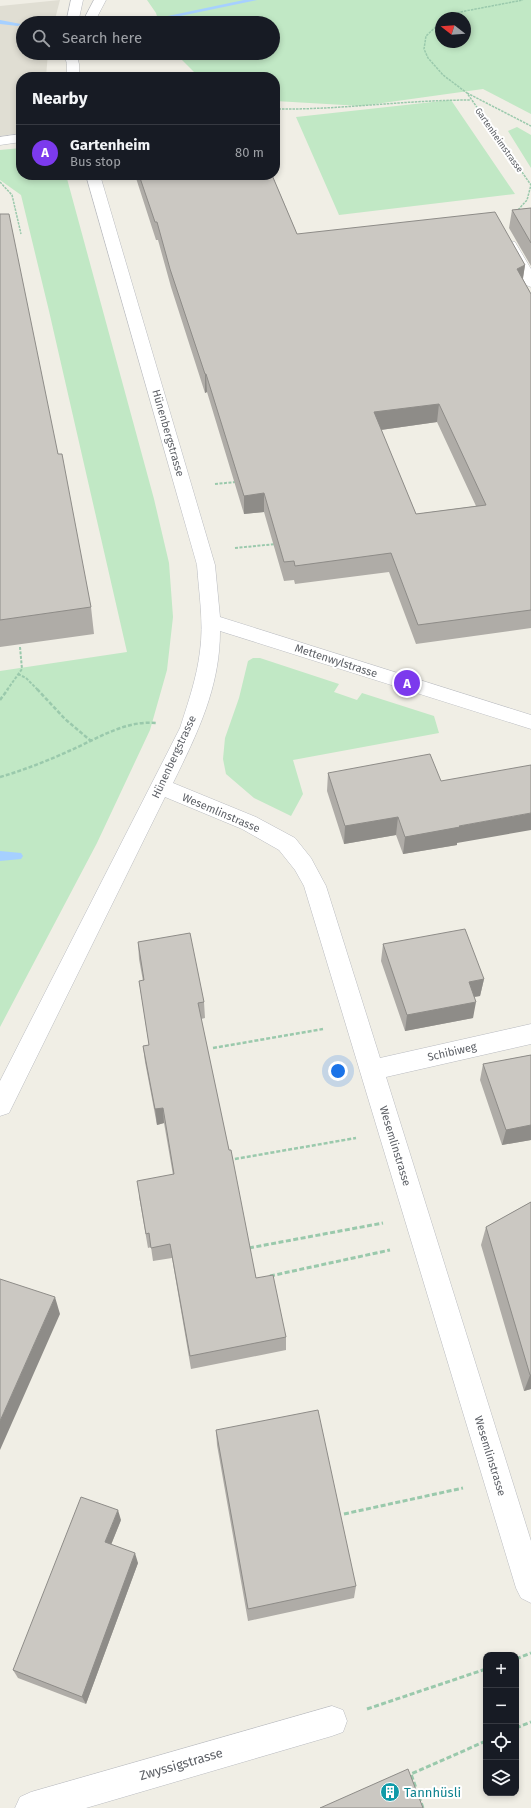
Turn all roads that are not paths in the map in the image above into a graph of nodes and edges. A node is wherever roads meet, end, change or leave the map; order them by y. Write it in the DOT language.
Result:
graph roads {
  1 [pos="77,0"];
  2 [pos="100,0"];
  3 [pos="74,16"];
  4 [pos="92,16"];
  5 [pos="16,138"];
  6 [pos="0,140"];
  7 [pos="94,180"];
  8 [pos="497,222"];
  9 [pos="531,282"];
  10 [pos="210,621"];
  11 [pos="531,722"];
  12 [pos="161,787"];
  13 [pos="531,1034"];
  14 [pos="372,1070"];
  15 [pos="0,1105"];
  16 [pos="531,1588"];
  17 [pos="332,1721"];
  18 [pos="31,1808"];
  1 -- 3 [label="street"];
  2 -- 4 [label="street"];
  5 -- 6 [label="street"];
  7 -- 10 [label="street, Hünenbergstrasse"];
  8 -- 9 [label="street"];
  10 -- 11 [label="street, Mettenwylstrasse"];
  10 -- 12 [label="street, Hünenbergstrasse"];
  12 -- 14 [label="street, Wesemlinstrasse"];
  12 -- 15 [label="street, Hünenbergstrasse"];
  13 -- 14 [label="street, Schibiweg"];
  14 -- 16 [label="street, Wesemlinstrasse"];
  17 -- 18 [label="street, Zwyssigstrasse"];
}
